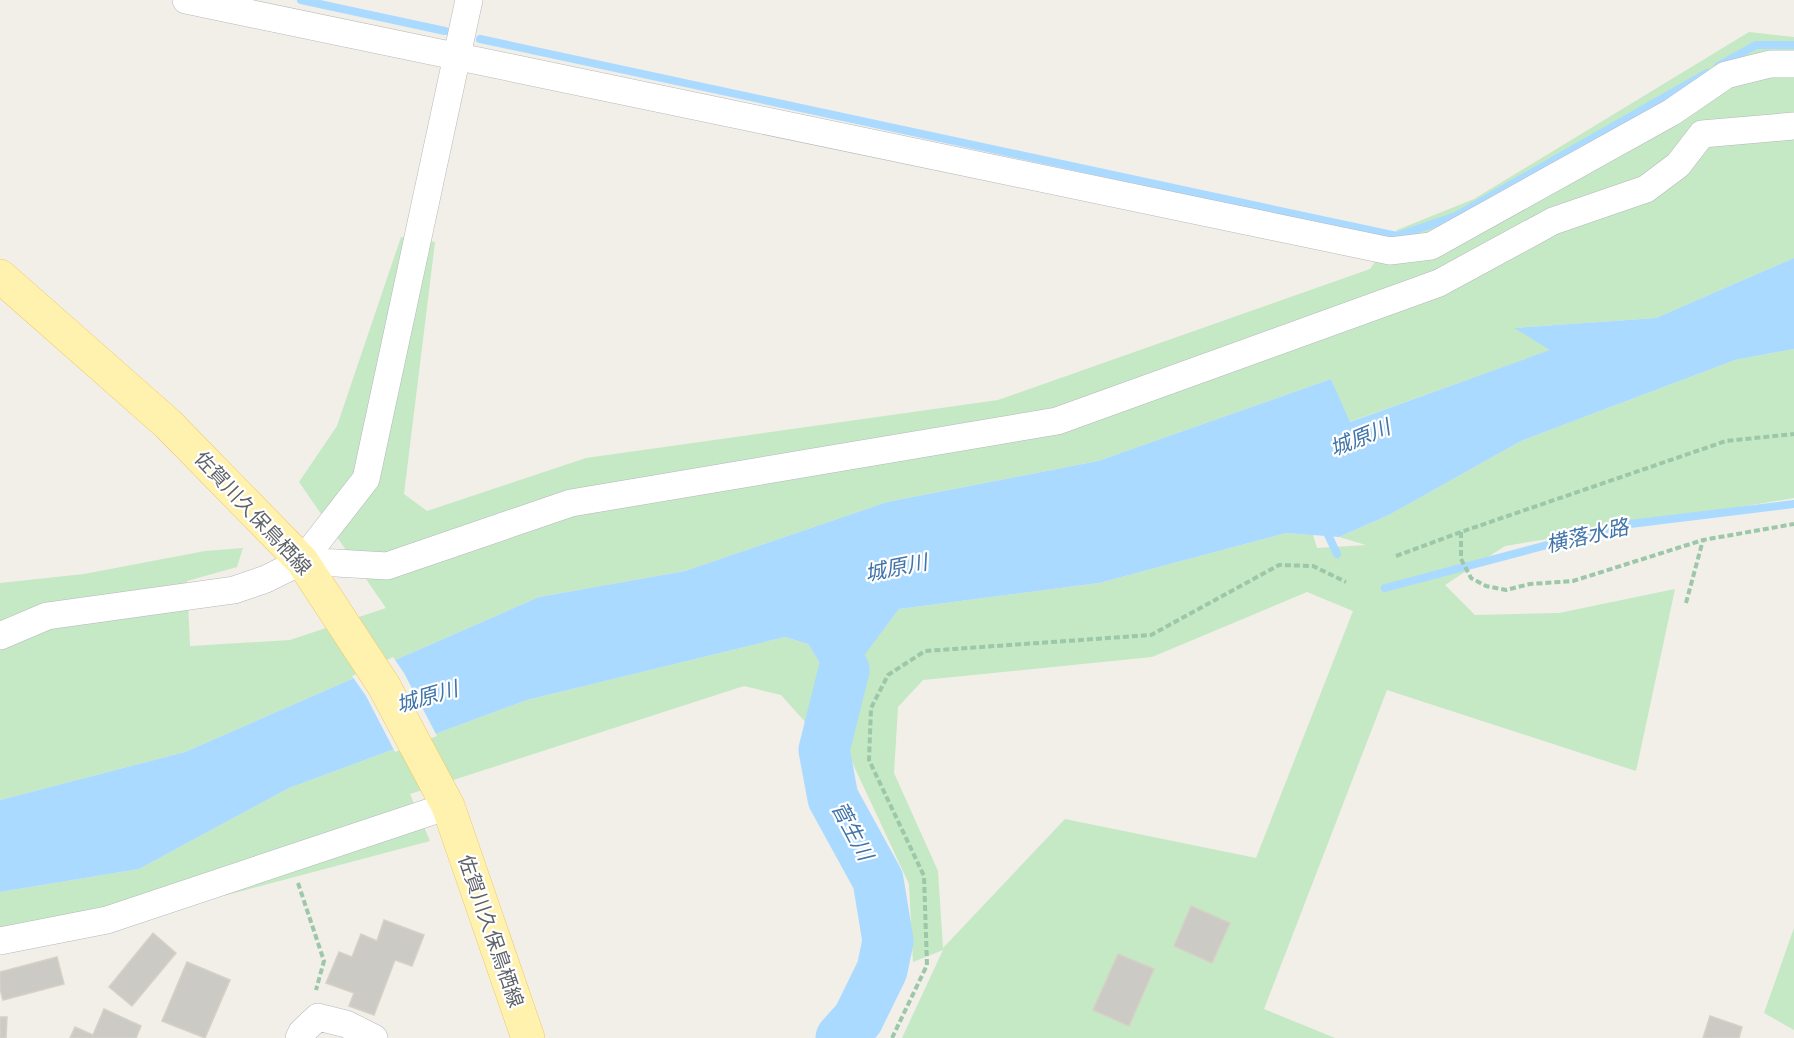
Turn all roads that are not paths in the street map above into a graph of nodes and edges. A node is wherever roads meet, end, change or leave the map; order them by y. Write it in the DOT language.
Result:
graph roads {
  1 [pos="186,0"];
  2 [pos="469,0"];
  3 [pos="457,57"];
  4 [pos="1794,64"];
  5 [pos="1672,112"];
  6 [pos="1794,126"];
  7 [pos="1702,134"];
  8 [pos="0,276"];
  9 [pos="310,573"];
  10 [pos="0,636"];
  11 [pos="448,806"];
  12 [pos="0,941"];
  13 [pos="299,1038"];
  14 [pos="374,1038"];
  15 [pos="528,1038"];
  1 -- 3 [label="street"];
  2 -- 3 [label="street"];
  3 -- 5 [label="street"];
  3 -- 9 [label="street"];
  4 -- 5 [label="street"];
  5 -- 7 [label="street"];
  6 -- 7 [label="street"];
  7 -- 9 [label="street"];
  8 -- 9 [label="main road, 佐賀川久保鳥栖線"];
  9 -- 10 [label="street"];
  9 -- 11 [label="main road, 佐賀川久保鳥栖線"];
  11 -- 12 [label="street"];
  11 -- 15 [label="main road, 佐賀川久保鳥栖線"];
  13 -- 14 [label="street"];
}
